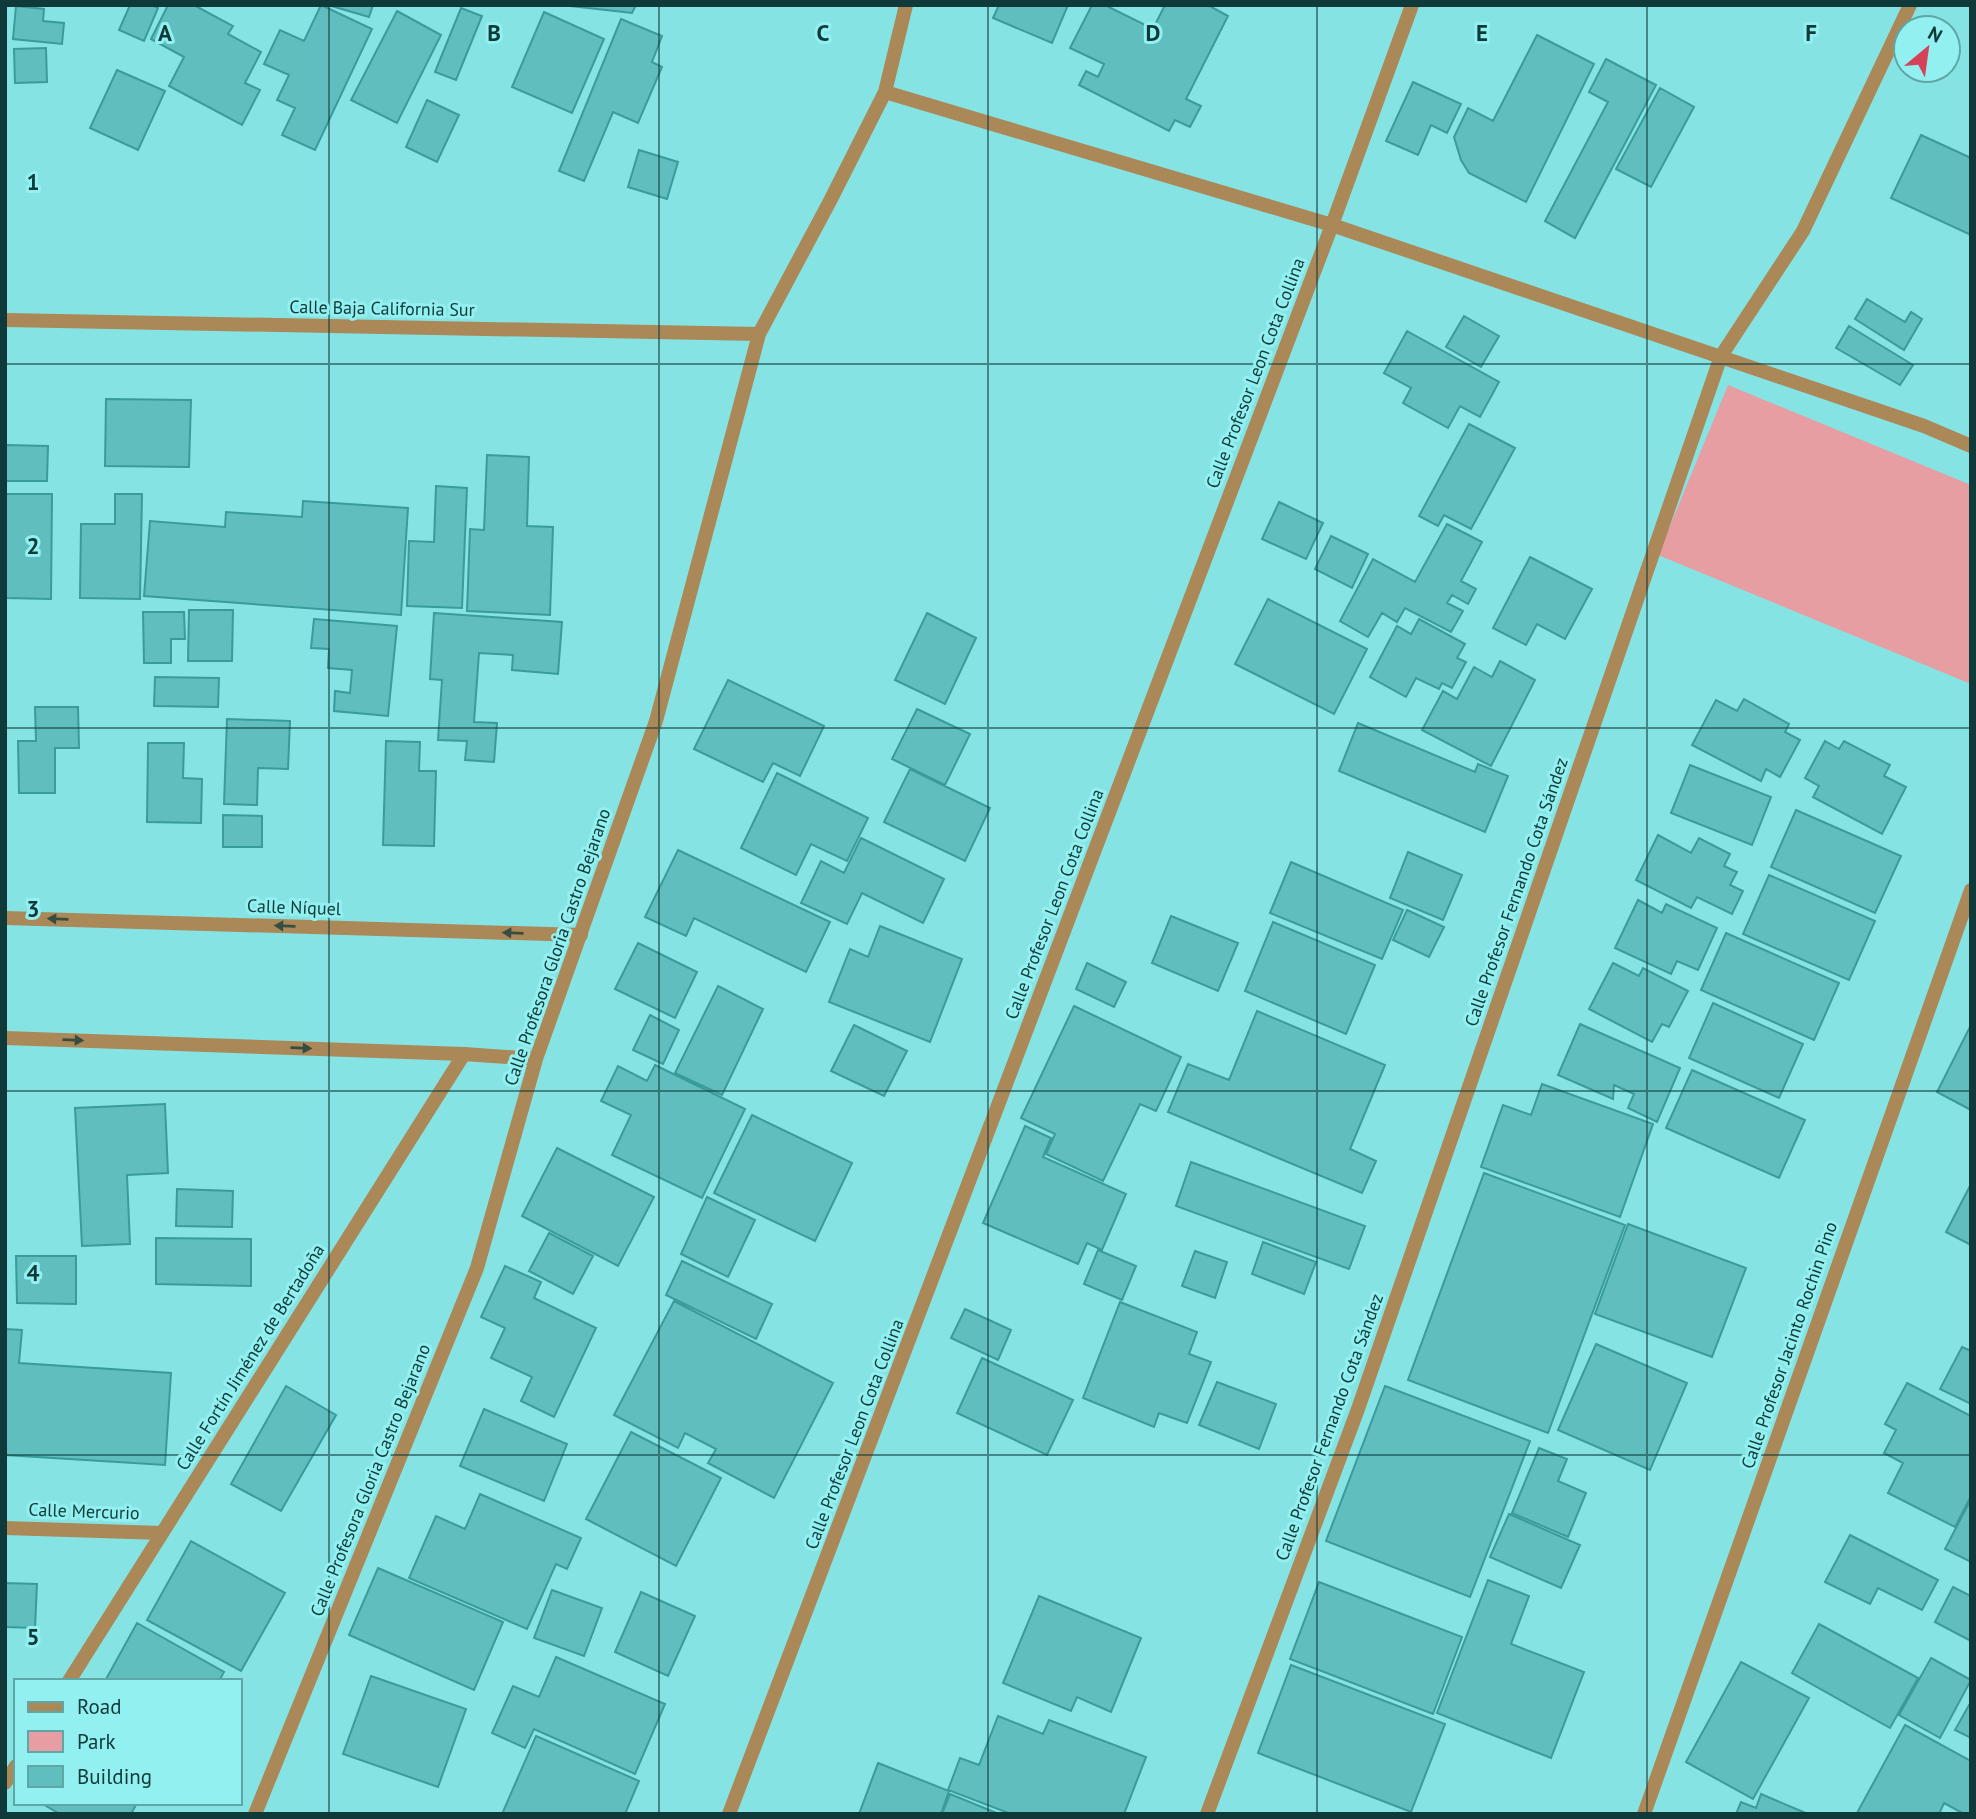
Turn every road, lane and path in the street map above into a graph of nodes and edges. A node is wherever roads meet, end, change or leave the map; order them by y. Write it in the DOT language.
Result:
graph roads {
  1 [pos="906,5"];
  2 [pos="1412,5"];
  3 [pos="1910,5"];
  4 [pos="885,92"];
  5 [pos="1332,225"];
  6 [pos="5,320"];
  7 [pos="759,334"];
  8 [pos="1721,356"];
  9 [pos="1971,446"];
  10 [pos="1971,890"];
  11 [pos="5,918"];
  12 [pos="581,934"];
  13 [pos="5,1038"];
  14 [pos="464,1054"];
  15 [pos="536,1059"];
  16 [pos="5,1528"];
  17 [pos="162,1533"];
  18 [pos="70,1679"];
  19 [pos="255,1814"];
  20 [pos="729,1814"];
  21 [pos="1207,1814"];
  22 [pos="1644,1814"];
  1 -- 4 [label="street, Calle Profesora Gloria Castro Bejarano"];
  2 -- 5 [label="street, Calle Profesor Leon Cota Collina"];
  3 -- 8 [label="street, Calle Profesor Fernando Cota Sández"];
  4 -- 5 [label="street"];
  4 -- 7 [label="street, Calle Profesora Gloria Castro Bejarano"];
  5 -- 8 [label="street"];
  5 -- 20 [label="street, Calle Profesor Leon Cota Collina"];
  6 -- 7 [label="street, Calle Baja California Sur"];
  7 -- 12 [label="street, Calle Profesora Gloria Castro Bejarano"];
  8 -- 9 [label="street"];
  8 -- 21 [label="street, Calle Profesor Fernando Cota Sández"];
  10 -- 22 [label="street, Calle Profesor Jacinto Rochin Pino"];
  12 -- 11 [label="street, Calle Níquel, one-way"];
  12 -- 15 [label="street, Calle Profesora Gloria Castro Bejarano"];
  13 -- 14 [label="street, one-way"];
  14 -- 15 [label="street"];
  14 -- 17 [label="street, Calle Fortín Jiménez de Bertadoña"];
  15 -- 19 [label="street, Calle Profesora Gloria Castro Bejarano"];
  16 -- 17 [label="street, Calle Mercurio"];
  17 -- 18 [label="street, Calle Fortín Jiménez de Bertadoña"];
}
